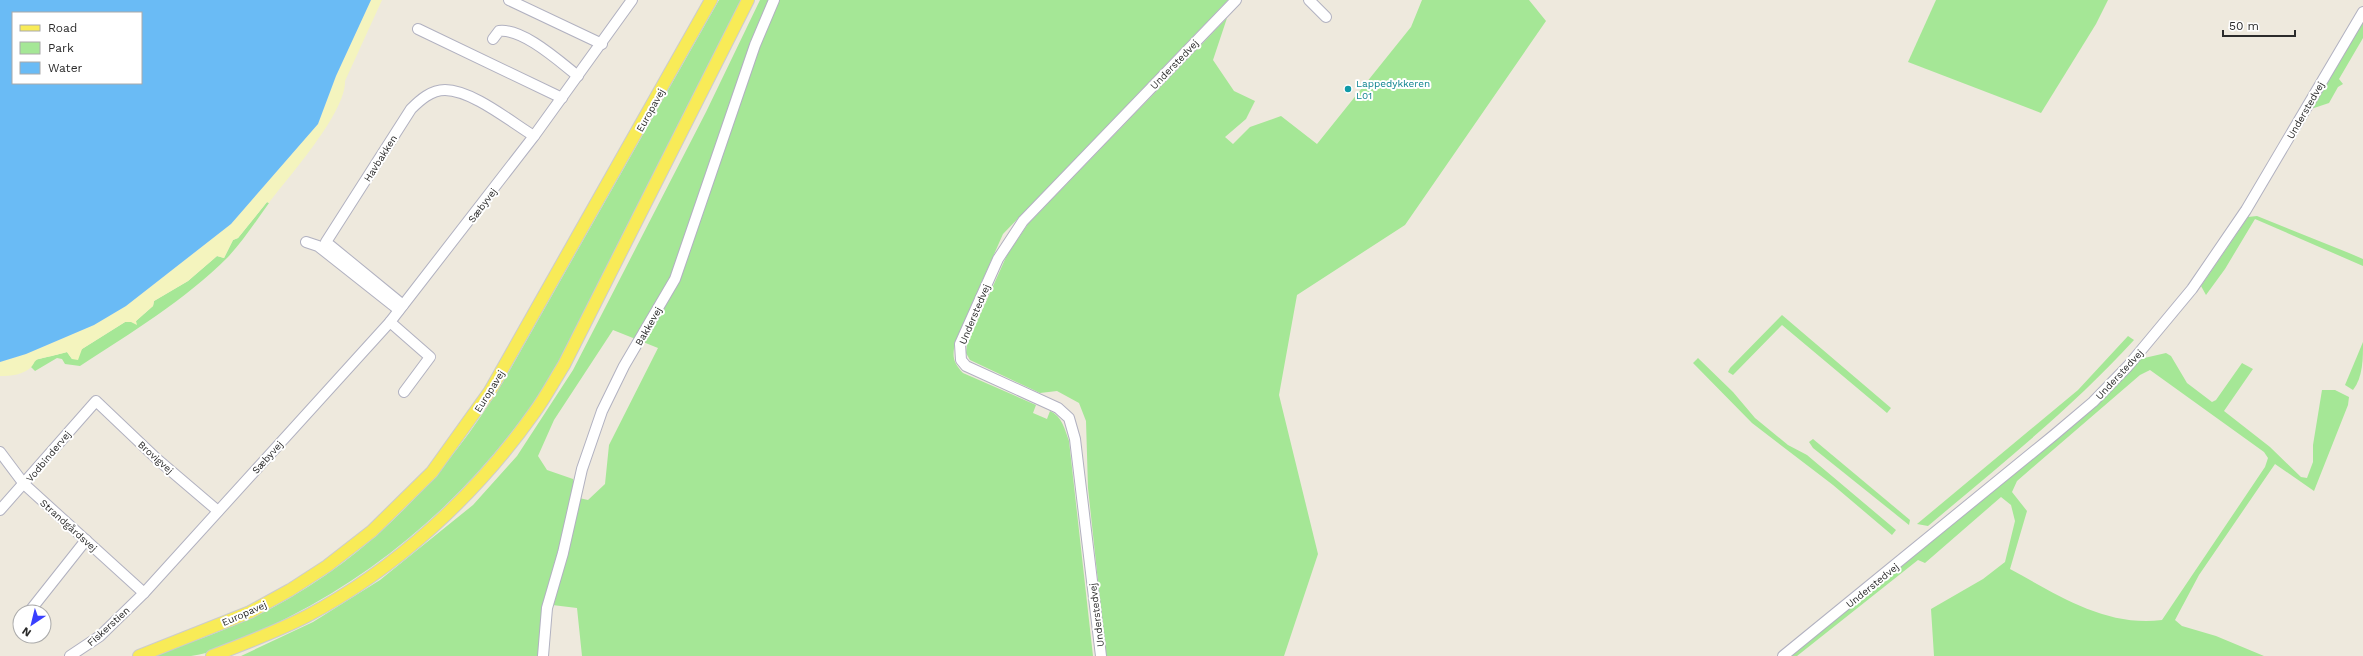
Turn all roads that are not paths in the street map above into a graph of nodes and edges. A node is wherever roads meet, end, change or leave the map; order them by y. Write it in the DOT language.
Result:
graph roads {
  1 [pos="509,0"];
  2 [pos="632,0"];
  3 [pos="711,0"];
  4 [pos="748,0"];
  5 [pos="774,0"];
  6 [pos="1236,0"];
  7 [pos="1309,0"];
  8 [pos="2363,12"];
  9 [pos="1326,17"];
  10 [pos="418,29"];
  11 [pos="493,39"];
  12 [pos="602,44"];
  13 [pos="578,76"];
  14 [pos="562,98"];
  15 [pos="534,136"];
  16 [pos="306,242"];
  17 [pos="401,308"];
  18 [pos="390,322"];
  19 [pos="404,392"];
  20 [pos="96,401"];
  21 [pos="0,452"];
  22 [pos="24,484"];
  23 [pos="0,510"];
  24 [pos="218,511"];
  25 [pos="86,540"];
  26 [pos="144,593"];
  27 [pos="35,604"];
  28 [pos="70,656"];
  29 [pos="139,656"];
  30 [pos="212,656"];
  31 [pos="543,656"];
  32 [pos="1101,656"];
  33 [pos="1783,656"];
  1 -- 12 [label="street"];
  2 -- 12 [label="street, Sæbyvej"];
  3 -- 29 [label="main road, Europavej"];
  4 -- 30 [label="main road"];
  5 -- 31 [label="street, Bakkevej"];
  6 -- 32 [label="street, Understedvej"];
  7 -- 9 [label="street"];
  8 -- 33 [label="street, Understedvej"];
  10 -- 14 [label="street"];
  11 -- 13 [label="street"];
  12 -- 13 [label="street, Sæbyvej"];
  13 -- 14 [label="street, Sæbyvej"];
  14 -- 15 [label="street, Sæbyvej"];
  15 -- 17 [label="street, Sæbyvej"];
  15 -- 17 [label="street, Havbakken"];
  16 -- 17 [label="street"];
  17 -- 18 [label="street, Sæbyvej"];
  18 -- 19 [label="street"];
  18 -- 24 [label="street, Sæbyvej"];
  20 -- 22 [label="street, Vodbindervej"];
  20 -- 24 [label="street, Brovigvej"];
  21 -- 22 [label="street, Strandgårdsvej"];
  22 -- 23 [label="street, Vodbindervej"];
  22 -- 25 [label="street, Strandgårdsvej"];
  24 -- 26 [label="street, Sæbyvej"];
  25 -- 26 [label="street, Strandgårdsvej"];
  25 -- 27 [label="street"];
  26 -- 28 [label="street, Fiskerstien"];
}
